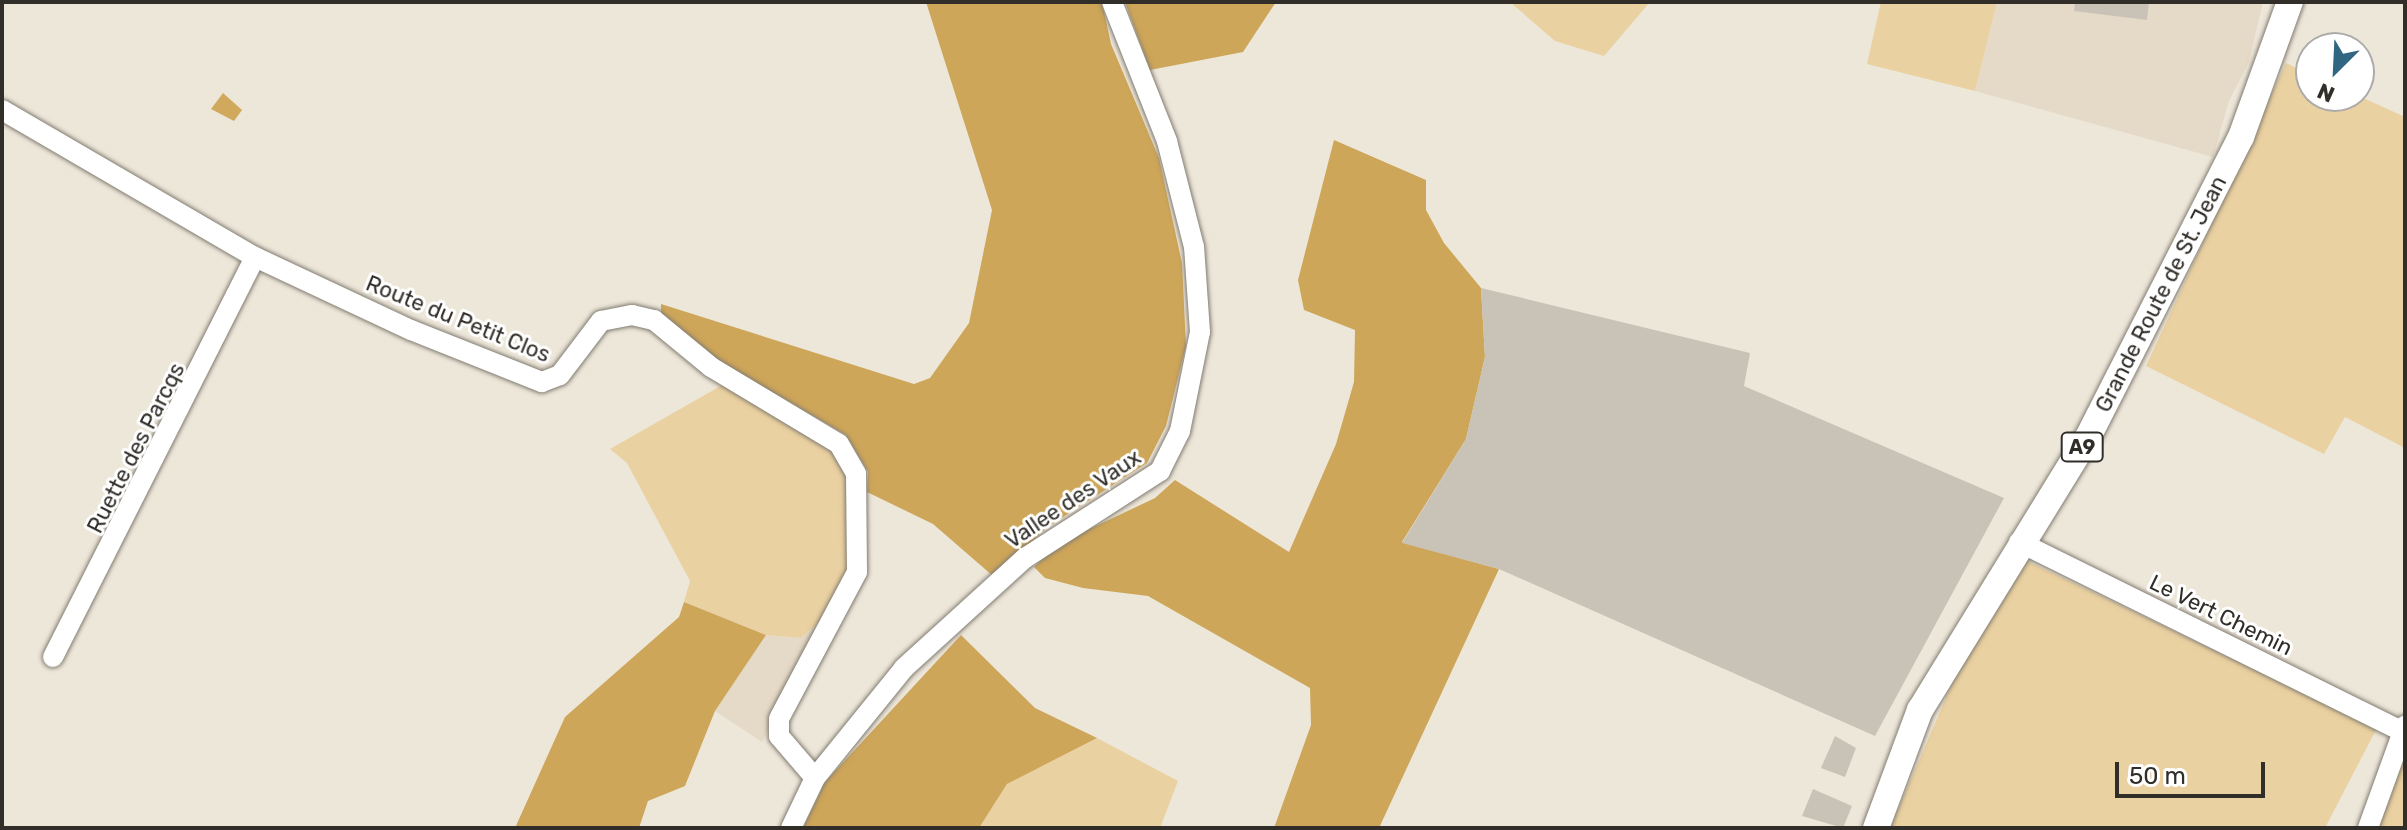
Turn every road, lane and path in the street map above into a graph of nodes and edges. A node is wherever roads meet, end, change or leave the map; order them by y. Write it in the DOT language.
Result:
graph roads {
  1 [pos="1112,2"];
  2 [pos="2290,2"];
  3 [pos="2,110"];
  4 [pos="255,257"];
  5 [pos="2019,542"];
  6 [pos="53,657"];
  7 [pos="2404,728"];
  8 [pos="815,778"];
  9 [pos="791,828"];
  10 [pos="1876,828"];
  11 [pos="2368,828"];
  1 -- 8 [label="street, Vallee des Vaux"];
  2 -- 5 [label="main road, Grande Route de St. Jean / A9"];
  3 -- 4 [label="street, Route du Petit Clos"];
  4 -- 6 [label="street, Ruette des Parcqs"];
  4 -- 8 [label="street, Route du Petit Clos"];
  5 -- 7 [label="street, Le Vert Chemin"];
  5 -- 10 [label="main road, Grande Route de St. Jean / A9"];
  7 -- 11 [label="street"];
  8 -- 9 [label="street, Vallee des Vaux"];
}
